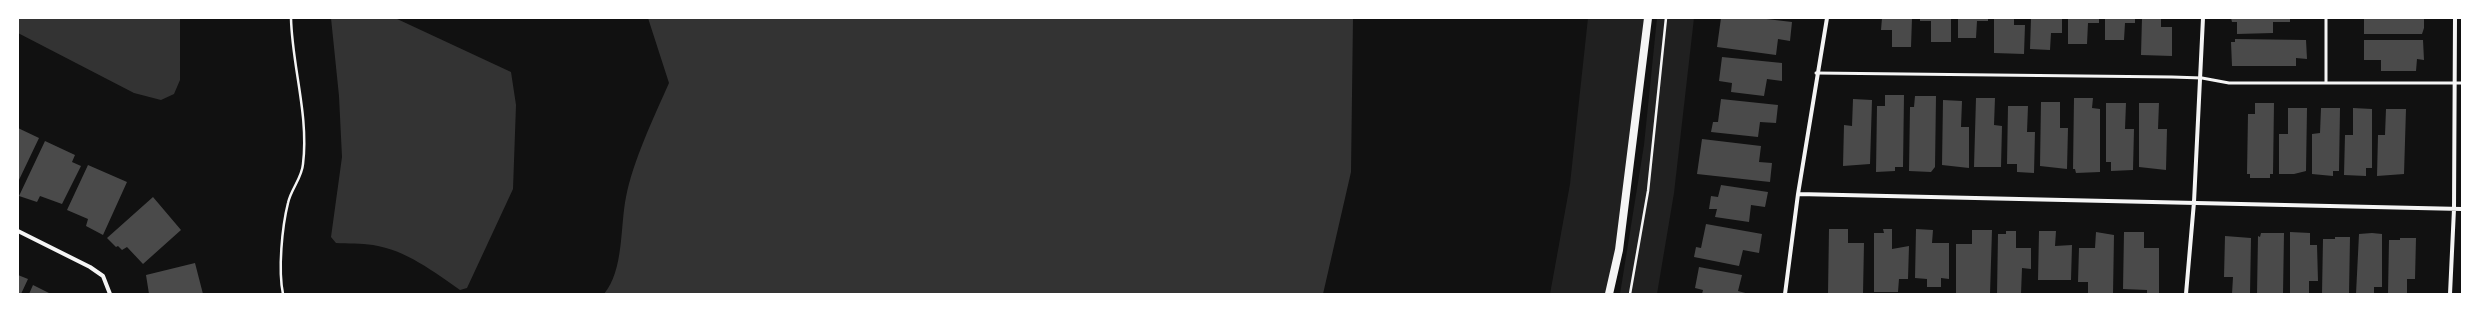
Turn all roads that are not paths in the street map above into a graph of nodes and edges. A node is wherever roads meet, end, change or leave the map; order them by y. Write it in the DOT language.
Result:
graph roads {
  1 [pos="1648,18"];
  2 [pos="1827,18"];
  3 [pos="2203,18"];
  4 [pos="2326,18"];
  5 [pos="2455,18"];
  6 [pos="1816,73"];
  7 [pos="2202,78"];
  8 [pos="2326,83"];
  9 [pos="2462,83"];
  10 [pos="2454,84"];
  11 [pos="1798,194"];
  12 [pos="2194,202"];
  13 [pos="2454,208"];
  14 [pos="2462,209"];
  15 [pos="18,231"];
  16 [pos="110,294"];
  17 [pos="1609,294"];
  18 [pos="1785,294"];
  19 [pos="2186,294"];
  20 [pos="2450,294"];
  1 -- 17 [label="main road"];
  2 -- 6 [label="street"];
  3 -- 7 [label="street"];
  4 -- 8 [label="lane"];
  5 -- 10 [label="street"];
  6 -- 7 [label="lane"];
  6 -- 11 [label="street"];
  7 -- 8 [label="lane"];
  7 -- 12 [label="street"];
  8 -- 10 [label="lane"];
  9 -- 10 [label="lane"];
  10 -- 13 [label="street"];
  11 -- 12 [label="street"];
  11 -- 18 [label="street"];
  12 -- 13 [label="street"];
  12 -- 19 [label="street"];
  13 -- 14 [label="street"];
  13 -- 20 [label="street"];
  15 -- 16 [label="street"];
}
